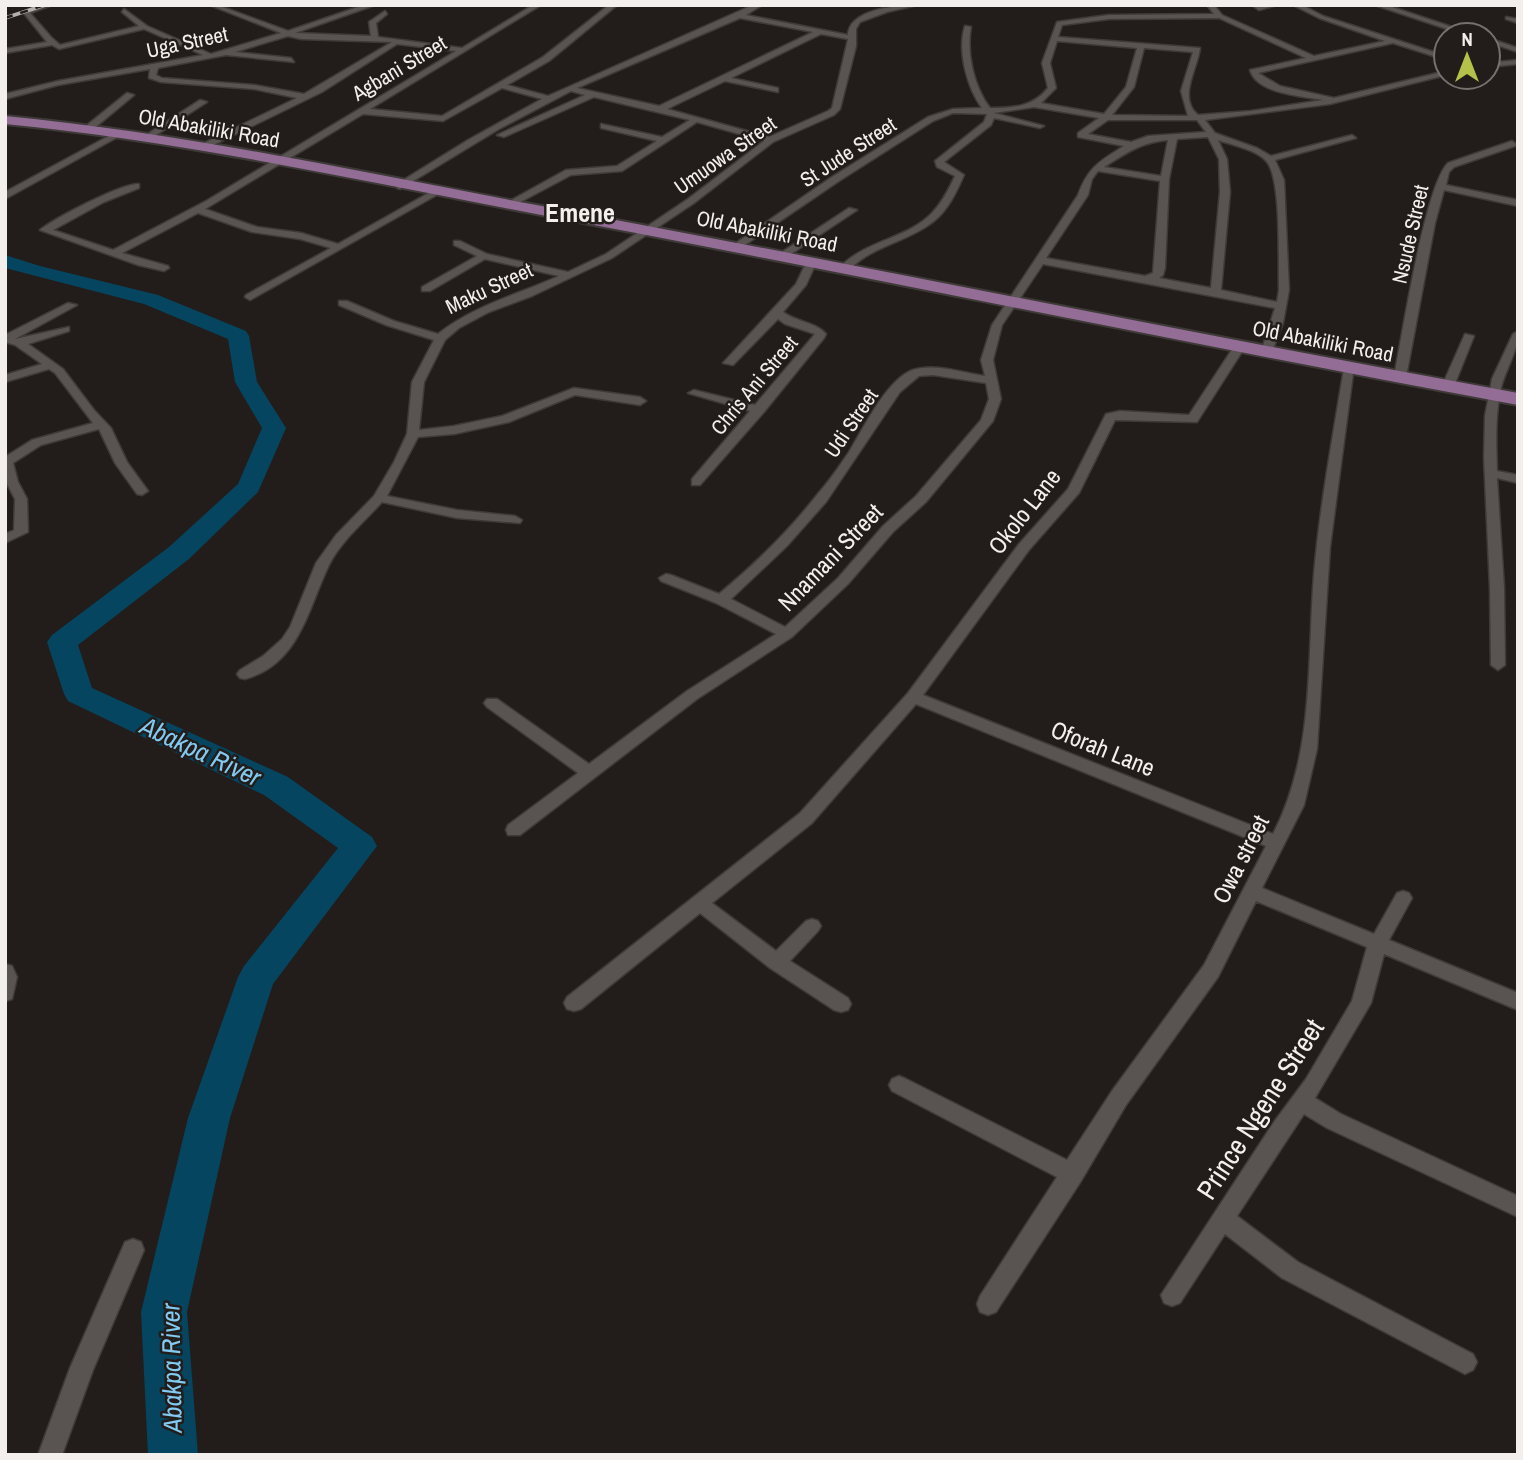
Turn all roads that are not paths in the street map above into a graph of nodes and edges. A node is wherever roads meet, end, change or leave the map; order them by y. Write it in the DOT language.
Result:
graph roads {
  1 [pos="49,5"];
  2 [pos="372,5"];
  3 [pos="538,5"];
  4 [pos="614,5"];
  5 [pos="759,5"];
  6 [pos="914,5"];
  7 [pos="1210,5"];
  8 [pos="1255,5"];
  9 [pos="1274,5"];
  10 [pos="1296,5"];
  11 [pos="1378,5"];
  12 [pos="213,6"];
  13 [pos="331,6"];
  14 [pos="1104,8"];
  15 [pos="124,11"];
  16 [pos="347,13"];
  17 [pos="385,13"];
  18 [pos="741,16"];
  19 [pos="1220,16"];
  20 [pos="1109,18"];
  21 [pos="1508,19"];
  22 [pos="1518,21"];
  23 [pos="1432,22"];
  24 [pos="145,27"];
  25 [pos="967,27"];
  26 [pos="820,32"];
  27 [pos="288,34"];
  28 [pos="852,38"];
  29 [pos="1053,38"];
  30 [pos="375,39"];
  31 [pos="1392,41"];
  32 [pos="396,42"];
  33 [pos="52,43"];
  34 [pos="1502,44"];
  35 [pos="1141,46"];
  36 [pos="1507,46"];
  37 [pos="1502,48"];
  38 [pos="463,50"];
  39 [pos="1518,50"];
  40 [pos="5,51"];
  41 [pos="227,52"];
  42 [pos="1432,54"];
  43 [pos="211,56"];
  44 [pos="1312,58"];
  45 [pos="291,60"];
  46 [pos="155,67"];
  47 [pos="1432,77"];
  48 [pos="722,78"];
  49 [pos="499,85"];
  50 [pos="571,89"];
  51 [pos="775,90"];
  52 [pos="130,95"];
  53 [pos="591,95"];
  54 [pos="5,97"];
  55 [pos="305,97"];
  56 [pos="550,99"];
  57 [pos="203,102"];
  58 [pos="1335,102"];
  59 [pos="1036,105"];
  60 [pos="660,109"];
  61 [pos="362,111"];
  62 [pos="989,112"];
  63 [pos="1192,116"];
  64 [pos="1109,117"];
  65 [pos="1142,118"];
  66 [pos="5,120"];
  67 [pos="695,120"];
  68 [pos="604,126"];
  69 [pos="1040,126"];
  70 [pos="89,128"];
  71 [pos="121,133"];
  72 [pos="1209,134"];
  73 [pos="1173,137"];
  74 [pos="146,138"];
  75 [pos="1352,138"];
  76 [pos="663,139"];
  77 [pos="1148,139"];
  78 [pos="769,140"];
  79 [pos="1512,144"];
  80 [pos="1132,145"];
  81 [pos="203,147"];
  82 [pos="460,150"];
  83 [pos="1270,159"];
  84 [pos="279,162"];
  85 [pos="1096,168"];
  86 [pos="1165,179"];
  87 [pos="136,186"];
  88 [pos="400,186"];
  89 [pos="1440,186"];
  90 [pos="437,192"];
  91 [pos="5,196"];
  92 [pos="1518,203"];
  93 [pos="509,205"];
  94 [pos="197,209"];
  95 [pos="852,210"];
  96 [pos="646,230"];
  97 [pos="457,243"];
  98 [pos="339,247"];
  99 [pos="736,247"];
  100 [pos="114,253"];
  101 [pos="484,256"];
  102 [pos="782,256"];
  103 [pos="1039,260"];
  104 [pos="812,261"];
  105 [pos="164,268"];
  106 [pos="845,268"];
  107 [pos="565,274"];
  108 [pos="1146,279"];
  109 [pos="426,289"];
  110 [pos="1216,290"];
  111 [pos="250,297"];
  112 [pos="1012,300"];
  113 [pos="343,303"];
  114 [pos="72,305"];
  115 [pos="1282,306"];
  116 [pos="777,313"];
  117 [pos="65,329"];
  118 [pos="1518,334"];
  119 [pos="1469,336"];
  120 [pos="440,338"];
  121 [pos="6,339"];
  122 [pos="19,343"];
  123 [pos="1238,347"];
  124 [pos="1268,352"];
  125 [pos="729,363"];
  126 [pos="51,365"];
  127 [pos="1350,368"];
  128 [pos="1400,377"];
  129 [pos="5,379"];
  130 [pos="991,380"];
  131 [pos="1448,386"];
  132 [pos="694,393"];
  133 [pos="1494,395"];
  134 [pos="1518,399"];
  135 [pos="640,401"];
  136 [pos="760,410"];
  137 [pos="100,425"];
  138 [pos="413,434"];
  139 [pos="1491,473"];
  140 [pos="1518,479"];
  141 [pos="695,482"];
  142 [pos="142,491"];
  143 [pos="379,498"];
  144 [pos="515,520"];
  145 [pos="5,539"];
  146 [pos="666,578"];
  147 [pos="721,600"];
  148 [pos="787,634"];
  149 [pos="1499,665"];
  150 [pos="245,674"];
  151 [pos="913,697"];
  152 [pos="492,703"];
  153 [pos="591,774"];
  154 [pos="514,830"];
  155 [pos="1277,843"];
  156 [pos="1253,892"];
  157 [pos="1403,898"];
  158 [pos="701,904"];
  159 [pos="812,926"];
  160 [pos="1377,945"];
  161 [pos="777,962"];
  162 [pos="5,972"];
  163 [pos="5,993"];
  164 [pos="1518,1002"];
  165 [pos="574,1003"];
  166 [pos="841,1004"];
  167 [pos="899,1085"];
  168 [pos="1302,1101"];
  169 [pos="1073,1174"];
  170 [pos="1518,1207"];
  171 [pos="1223,1219"];
  172 [pos="133,1250"];
  173 [pos="1172,1295"];
  174 [pos="988,1304"];
  175 [pos="1465,1362"];
  176 [pos="50,1455"];
  1 -- 33 [label="street"];
  2 -- 16 [label="street, Uga Street"];
  3 -- 38 [label="street, Agbani Street"];
  4 -- 49 [label="street"];
  5 -- 18 [label="street"];
  6 -- 28 [label="street"];
  7 -- 19 [label="street"];
  8 -- 9 [label="street"];
  10 -- 31 [label="street"];
  11 -- 23 [label="street"];
  12 -- 27 [label="street"];
  13 -- 16 [label="street"];
  14 -- 20 [label="street"];
  15 -- 24 [label="street"];
  16 -- 27 [label="street, Uga Street"];
  17 -- 30 [label="street"];
  18 -- 26 [label="street"];
  18 -- 50 [label="street"];
  19 -- 20 [label="street"];
  19 -- 44 [label="street"];
  20 -- 29 [label="street"];
  21 -- 22 [label="street"];
  24 -- 33 [label="street"];
  24 -- 43 [label="street"];
  25 -- 62 [label="street"];
  26 -- 28 [label="street"];
  26 -- 48 [label="street"];
  27 -- 30 [label="street"];
  27 -- 41 [label="street, Uga Street"];
  28 -- 78 [label="street, Umuowa Street"];
  29 -- 35 [label="street"];
  29 -- 59 [label="street"];
  30 -- 32 [label="street"];
  31 -- 42 [label="street"];
  31 -- 44 [label="street"];
  32 -- 38 [label="street"];
  32 -- 55 [label="street"];
  33 -- 40 [label="street"];
  34 -- 36 [label="street"];
  35 -- 63 [label="street"];
  35 -- 64 [label="street"];
  36 -- 37 [label="street"];
  36 -- 39 [label="street"];
  38 -- 61 [label="street, Agbani Street"];
  41 -- 43 [label="street, Uga Street"];
  41 -- 45 [label="street"];
  43 -- 46 [label="street, Uga Street"];
  44 -- 58 [label="street"];
  46 -- 54 [label="street, Uga Street"];
  46 -- 55 [label="street"];
  47 -- 58 [label="street"];
  48 -- 51 [label="street"];
  48 -- 60 [label="street"];
  49 -- 56 [label="street"];
  49 -- 61 [label="street"];
  50 -- 53 [label="street"];
  50 -- 56 [label="street"];
  52 -- 70 [label="street"];
  53 -- 60 [label="street"];
  53 -- 82 [label="street"];
  55 -- 81 [label="street"];
  56 -- 82 [label="street"];
  57 -- 74 [label="street"];
  58 -- 63 [label="street"];
  59 -- 62 [label="street"];
  59 -- 64 [label="street"];
  60 -- 67 [label="street"];
  61 -- 84 [label="street, Agbani Street"];
  62 -- 69 [label="street"];
  62 -- 99 [label="street, St Jude Street"];
  62 -- 106 [label="street"];
  63 -- 65 [label="street"];
  63 -- 72 [label="street"];
  64 -- 65 [label="street"];
  64 -- 80 [label="street"];
  65 -- 77 [label="street"];
  66 -- 70 [label="main road, Old Abakiliki Road"];
  67 -- 76 [label="street"];
  67 -- 78 [label="street"];
  68 -- 76 [label="street"];
  70 -- 71 [label="main road, Old Abakiliki Road"];
  71 -- 74 [label="main road, Old Abakiliki Road"];
  71 -- 91 [label="street"];
  72 -- 73 [label="street"];
  72 -- 83 [label="street"];
  72 -- 110 [label="street"];
  73 -- 77 [label="street"];
  73 -- 86 [label="street"];
  74 -- 81 [label="main road, Old Abakiliki Road"];
  75 -- 83 [label="street"];
  76 -- 93 [label="street"];
  77 -- 80 [label="street"];
  78 -- 96 [label="street, Umuowa Street"];
  79 -- 89 [label="street, Nsude Street"];
  80 -- 85 [label="street"];
  81 -- 84 [label="main road, Old Abakiliki Road"];
  82 -- 88 [label="street"];
  83 -- 115 [label="street"];
  84 -- 88 [label="main road, Old Abakiliki Road"];
  84 -- 94 [label="street, Agbani Street"];
  85 -- 86 [label="street"];
  85 -- 103 [label="street, Nnamani Street"];
  86 -- 108 [label="street"];
  87 -- 100 [label="street"];
  88 -- 90 [label="main road, Old Abakiliki Road"];
  89 -- 92 [label="street"];
  89 -- 128 [label="street, Nsude Street"];
  90 -- 93 [label="main road, Old Abakiliki Road"];
  90 -- 98 [label="street"];
  93 -- 96 [label="main road, Old Abakiliki Road"];
  94 -- 98 [label="street"];
  94 -- 100 [label="street, Agbani Street"];
  95 -- 102 [label="street"];
  96 -- 99 [label="main road, Old Abakiliki Road"];
  96 -- 107 [label="street, Maku Street"];
  97 -- 101 [label="street"];
  98 -- 111 [label="street"];
  99 -- 102 [label="main road, Old Abakiliki Road"];
  100 -- 105 [label="street"];
  101 -- 107 [label="street"];
  101 -- 109 [label="street"];
  102 -- 104 [label="main road, Old Abakiliki Road"];
  103 -- 108 [label="street"];
  103 -- 112 [label="street, Nnamani Street"];
  104 -- 106 [label="main road, Old Abakiliki Road"];
  104 -- 116 [label="street, Chris Ani Street"];
  106 -- 112 [label="main road, Old Abakiliki Road"];
  107 -- 120 [label="street, Maku Street"];
  108 -- 110 [label="street"];
  110 -- 115 [label="street"];
  112 -- 123 [label="main road, Old Abakiliki Road"];
  112 -- 130 [label="street, Nnamani Street"];
  113 -- 120 [label="street"];
  114 -- 121 [label="street"];
  115 -- 124 [label="street"];
  116 -- 125 [label="street"];
  116 -- 136 [label="street, Chris Ani Street"];
  117 -- 122 [label="street"];
  118 -- 133 [label="street"];
  119 -- 131 [label="street"];
  120 -- 138 [label="street, Maku Street"];
  121 -- 122 [label="street"];
  122 -- 126 [label="street"];
  123 -- 124 [label="main road, Old Abakiliki Road"];
  123 -- 151 [label="street, Okolo Lane"];
  124 -- 127 [label="main road, Old Abakiliki Road"];
  126 -- 129 [label="street"];
  126 -- 137 [label="street"];
  127 -- 128 [label="main road, Old Abakiliki Road"];
  127 -- 155 [label="street, Owa street"];
  128 -- 131 [label="main road, Old Abakiliki Road"];
  130 -- 147 [label="street, Udi Street"];
  130 -- 148 [label="street, Nnamani Street"];
  131 -- 133 [label="main road, Old Abakiliki Road"];
  132 -- 136 [label="street"];
  133 -- 134 [label="main road, Old Abakiliki Road"];
  133 -- 139 [label="street"];
  135 -- 138 [label="street"];
  136 -- 141 [label="street, Chris Ani Street"];
  137 -- 142 [label="street"];
  137 -- 145 [label="street"];
  138 -- 143 [label="street, Maku Street"];
  139 -- 140 [label="street"];
  139 -- 149 [label="street"];
  143 -- 144 [label="street"];
  143 -- 150 [label="street, Maku Street"];
  146 -- 147 [label="street"];
  147 -- 148 [label="street"];
  148 -- 153 [label="street, Nnamani Street"];
  151 -- 155 [label="street, Oforah Lane"];
  151 -- 158 [label="street"];
  152 -- 153 [label="street"];
  153 -- 154 [label="street, Nnamani Street"];
  155 -- 156 [label="street, Owa street"];
  156 -- 160 [label="street"];
  156 -- 169 [label="street, Owa street"];
  157 -- 160 [label="street, Prince Ngene Street"];
  158 -- 161 [label="street"];
  158 -- 165 [label="street"];
  159 -- 161 [label="street"];
  160 -- 164 [label="street"];
  160 -- 168 [label="street, Prince Ngene Street"];
  161 -- 166 [label="street"];
  162 -- 163 [label="street"];
  167 -- 169 [label="street"];
  168 -- 170 [label="street"];
  168 -- 171 [label="street, Prince Ngene Street"];
  169 -- 174 [label="street, Owa street"];
  171 -- 173 [label="street, Prince Ngene Street"];
  171 -- 175 [label="street"];
  172 -- 176 [label="street"];
}
